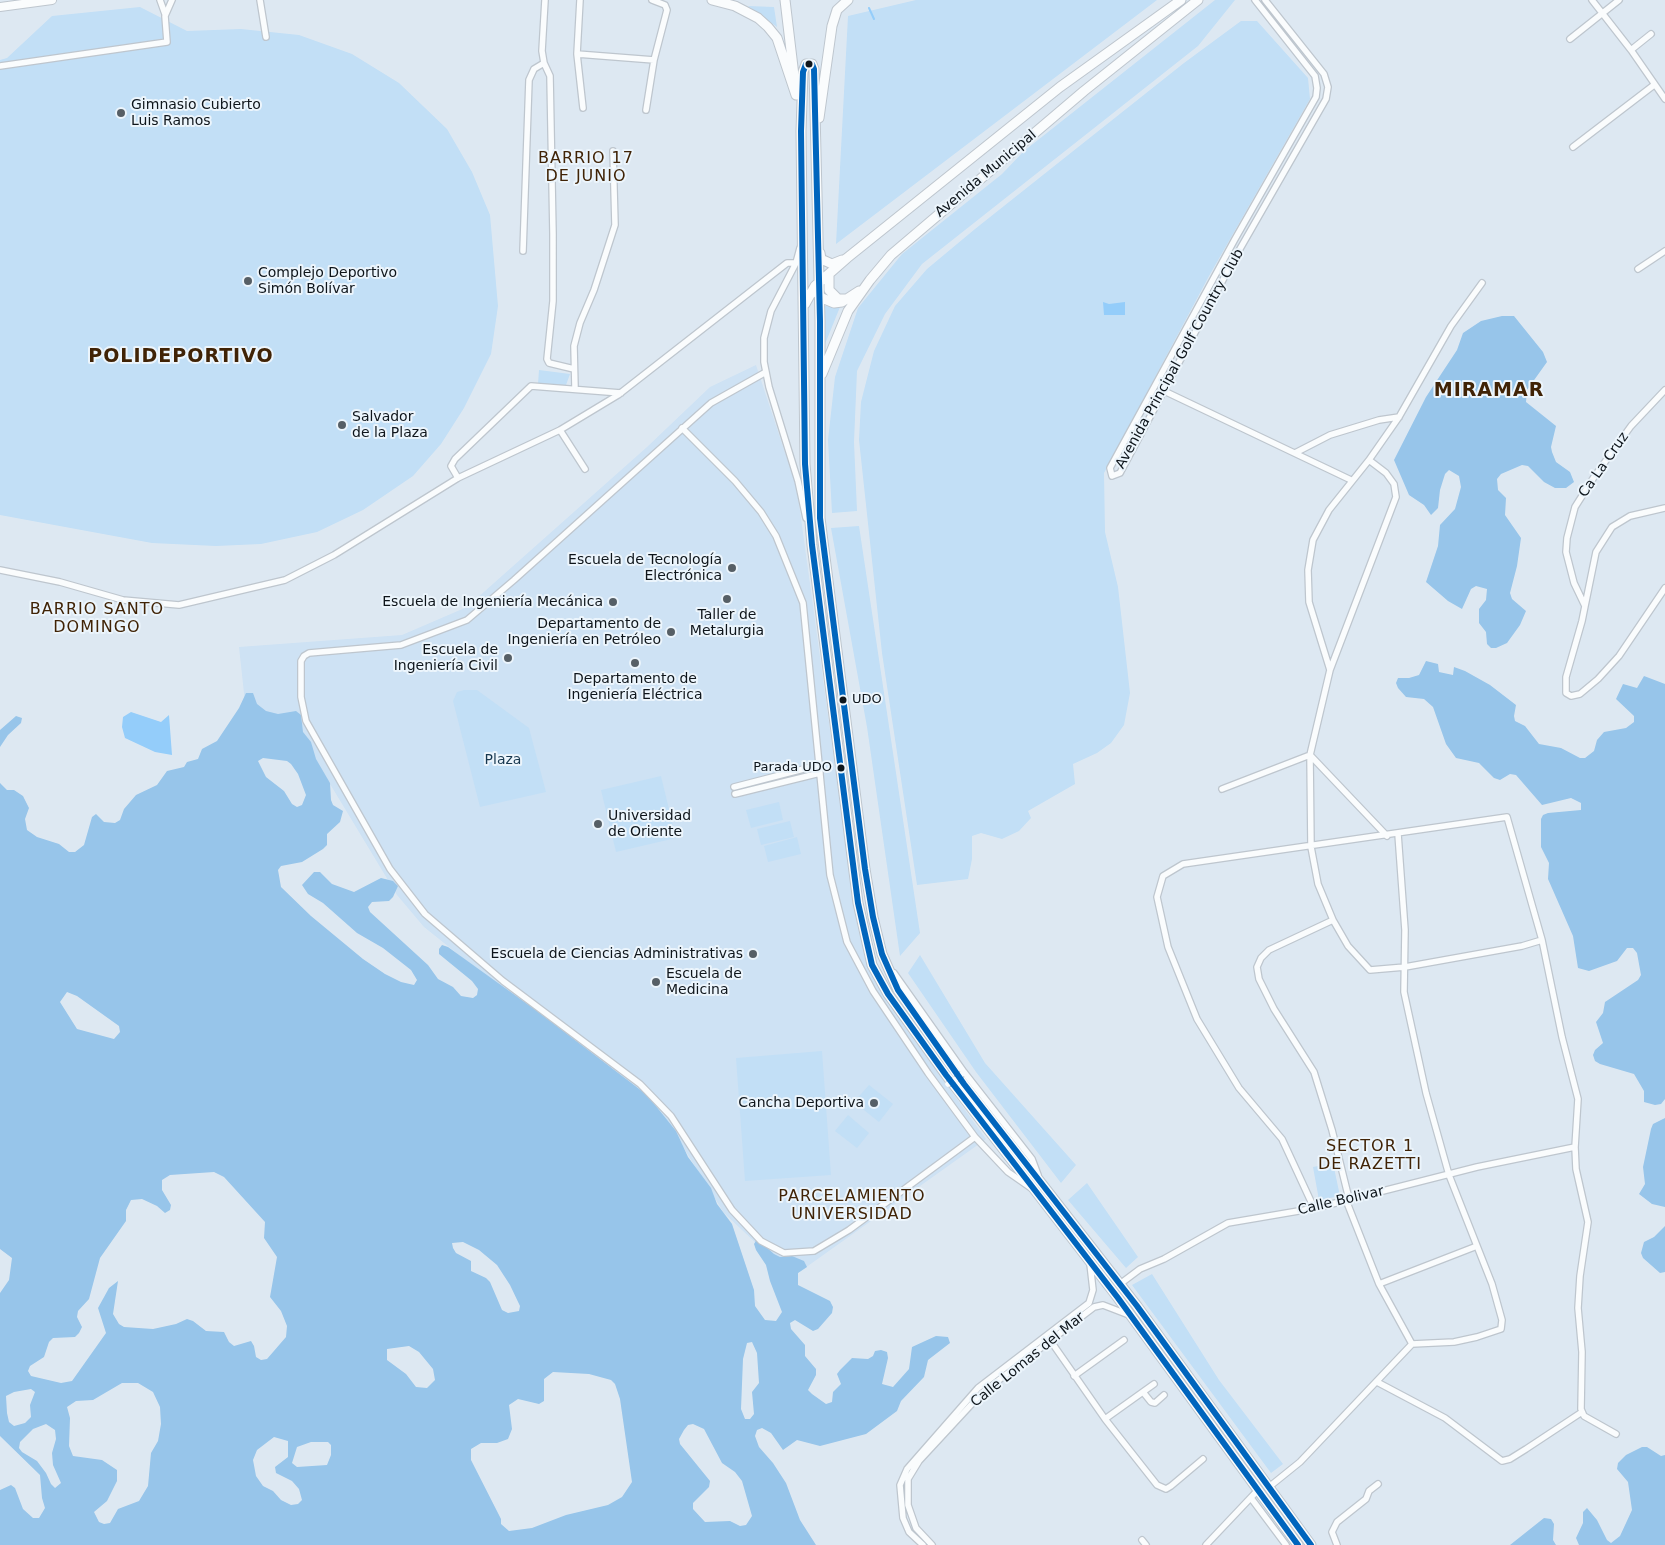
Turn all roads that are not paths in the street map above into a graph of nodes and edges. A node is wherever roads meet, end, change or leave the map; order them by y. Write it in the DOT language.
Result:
graph roads {
  1 [pos="52,0"];
  2 [pos="160,0"];
  3 [pos="172,0"];
  4 [pos="260,0"];
  5 [pos="545,0"];
  6 [pos="580,0"];
  7 [pos="652,0"];
  8 [pos="712,0"];
  9 [pos="785,0"];
  10 [pos="848,0"];
  11 [pos="1181,0"];
  12 [pos="1198,0"];
  13 [pos="1255,0"];
  14 [pos="1265,0"];
  15 [pos="1592,0"];
  16 [pos="1619,0"];
  17 [pos="0,7"];
  18 [pos="1602,13"];
  19 [pos="165,16"];
  20 [pos="1651,34"];
  21 [pos="266,37"];
  22 [pos="1570,39"];
  23 [pos="1631,50"];
  24 [pos="577,54"];
  25 [pos="654,60"];
  26 [pos="544,62"];
  27 [pos="0,66"];
  28 [pos="1654,84"];
  29 [pos="796,96"];
  30 [pos="1665,99"];
  31 [pos="583,108"];
  32 [pos="646,110"];
  33 [pos="801,131"];
  34 [pos="815,145"];
  35 [pos="1573,147"];
  36 [pos="613,151"];
  37 [pos="818,244"];
  38 [pos="1665,250"];
  39 [pos="523,251"];
  40 [pos="847,258"];
  41 [pos="800,261"];
  42 [pos="1638,269"];
  43 [pos="829,274"];
  44 [pos="870,280"];
  45 [pos="1482,282"];
  46 [pos="817,289"];
  47 [pos="848,299"];
  48 [pos="805,304"];
  49 [pos="574,369"];
  50 [pos="766,372"];
  51 [pos="819,384"];
  52 [pos="575,388"];
  53 [pos="1163,389"];
  54 [pos="1665,390"];
  55 [pos="621,392"];
  56 [pos="1151,395"];
  57 [pos="1399,417"];
  58 [pos="682,428"];
  59 [pos="560,430"];
  60 [pos="1295,453"];
  61 [pos="1369,460"];
  62 [pos="585,469"];
  63 [pos="458,478"];
  64 [pos="1351,480"];
  65 [pos="1665,508"];
  66 [pos="812,545"];
  67 [pos="0,570"];
  68 [pos="1665,588"];
  69 [pos="1585,606"];
  70 [pos="1330,670"];
  71 [pos="1310,754"];
  72 [pos="819,765"];
  73 [pos="820,773"];
  74 [pos="734,787"];
  75 [pos="1222,790"];
  76 [pos="735,794"];
  77 [pos="1398,834"];
  78 [pos="1386,836"];
  79 [pos="1311,847"];
  80 [pos="1333,920"];
  81 [pos="1542,940"];
  82 [pos="882,954"];
  83 [pos="1405,967"];
  84 [pos="963,1073"];
  85 [pos="941,1090"];
  86 [pos="976,1137"];
  87 [pos="1575,1147"];
  88 [pos="1449,1175"];
  89 [pos="1041,1184"];
  90 [pos="1032,1189"];
  91 [pos="1347,1199"];
  92 [pos="1314,1208"];
  93 [pos="1477,1246"];
  94 [pos="1089,1261"];
  95 [pos="1120,1284"];
  96 [pos="1379,1284"];
  97 [pos="1131,1316"];
  98 [pos="1050,1340"];
  99 [pos="1124,1340"];
  100 [pos="1412,1344"];
  101 [pos="1074,1376"];
  102 [pos="1377,1382"];
  103 [pos="1154,1384"];
  104 [pos="1143,1392"];
  105 [pos="1164,1395"];
  106 [pos="1582,1412"];
  107 [pos="1105,1419"];
  108 [pos="1616,1434"];
  109 [pos="1203,1459"];
  110 [pos="1378,1484"];
  111 [pos="1269,1486"];
  112 [pos="1258,1490"];
  113 [pos="1251,1498"];
  114 [pos="923,1545"];
  115 [pos="932,1545"];
  116 [pos="1206,1545"];
  117 [pos="1286,1545"];
  118 [pos="1298,1545"];
  119 [pos="1311,1545"];
  120 [pos="1336,1545"];
  1 -- 17 [label="main road"];
  2 -- 19 [label="street"];
  3 -- 19 [label="street"];
  4 -- 21 [label="street"];
  5 -- 26 [label="street"];
  6 -- 24 [label="street"];
  7 -- 25 [label="street"];
  8 -- 29 [label="highway"];
  9 -- 29 [label="highway"];
  10 -- 34 [label="highway"];
  11 -- 40 [label="highway, Avenida Municipal"];
  12 -- 44 [label="highway, Avenida Municipal"];
  13 -- 56 [label="street, Avenida Principal Golf Country Club"];
  14 -- 53 [label="street, Avenida Principal Golf Country Club"];
  15 -- 18 [label="street"];
  16 -- 18 [label="street"];
  18 -- 22 [label="street"];
  18 -- 23 [label="street"];
  19 -- 27 [label="street"];
  20 -- 23 [label="street"];
  23 -- 28 [label="street"];
  24 -- 25 [label="street"];
  24 -- 31 [label="street"];
  25 -- 32 [label="street"];
  26 -- 39 [label="street"];
  26 -- 49 [label="street"];
  28 -- 30 [label="street"];
  28 -- 35 [label="street"];
  29 -- 33 [label="highway"];
  33 -- 34 [label="highway"];
  33 -- 41 [label="highway"];
  34 -- 37 [label="highway"];
  36 -- 49 [label="street"];
  37 -- 40 [label="highway"];
  37 -- 46 [label="highway"];
  38 -- 42 [label="street"];
  40 -- 43 [label="highway, Avenida Municipal"];
  41 -- 46 [label="highway"];
  41 -- 48 [label="highway"];
  41 -- 50 [label="street"];
  41 -- 55 [label="street"];
  43 -- 46 [label="highway, Avenida Municipal"];
  43 -- 47 [label="highway"];
  44 -- 47 [label="highway"];
  44 -- 51 [label="highway, Avenida Municipal"];
  45 -- 57 [label="street"];
  46 -- 47 [label="highway"];
  46 -- 48 [label="highway"];
  46 -- 51 [label="highway"];
  48 -- 66 [label="highway"];
  49 -- 52 [label="street"];
  50 -- 58 [label="street"];
  50 -- 66 [label="street"];
  51 -- 82 [label="highway"];
  52 -- 55 [label="street"];
  52 -- 63 [label="street"];
  53 -- 56 [label="street"];
  53 -- 56 [label="street, Avenida Principal Golf Country Club"];
  53 -- 60 [label="street"];
  54 -- 69 [label="street, Ca La Cruz"];
  55 -- 59 [label="street"];
  57 -- 60 [label="street"];
  57 -- 61 [label="street"];
  58 -- 72 [label="street"];
  58 -- 86 [label="street"];
  59 -- 62 [label="street"];
  59 -- 63 [label="street"];
  60 -- 64 [label="street"];
  61 -- 64 [label="street"];
  61 -- 70 [label="street"];
  63 -- 67 [label="street"];
  64 -- 70 [label="street"];
  65 -- 69 [label="street"];
  66 -- 90 [label="highway"];
  68 -- 69 [label="street"];
  70 -- 71 [label="street"];
  71 -- 75 [label="street"];
  71 -- 78 [label="street"];
  71 -- 79 [label="street"];
  72 -- 73 [label="street"];
  72 -- 74 [label="street"];
  73 -- 76 [label="street"];
  73 -- 85 [label="street"];
  77 -- 78 [label="street"];
  77 -- 81 [label="street"];
  77 -- 83 [label="street"];
  78 -- 79 [label="street"];
  79 -- 80 [label="street"];
  79 -- 92 [label="street"];
  80 -- 83 [label="street"];
  80 -- 91 [label="street"];
  81 -- 83 [label="street"];
  81 -- 87 [label="street"];
  82 -- 84 [label="street"];
  82 -- 89 [label="highway"];
  83 -- 88 [label="street"];
  84 -- 85 [label="street, bridge"];
  84 -- 89 [label="street"];
  85 -- 86 [label="street"];
  86 -- 90 [label="street"];
  87 -- 88 [label="street, Calle Bolivar"];
  87 -- 106 [label="street"];
  88 -- 91 [label="street, Calle Bolivar"];
  88 -- 93 [label="street"];
  89 -- 95 [label="highway"];
  90 -- 94 [label="highway"];
  91 -- 92 [label="street, Calle Bolivar"];
  91 -- 96 [label="street"];
  92 -- 95 [label="street, Calle Bolivar"];
  93 -- 96 [label="street"];
  93 -- 100 [label="street"];
  94 -- 97 [label="highway"];
  94 -- 114 [label="street, Calle Lomas del Mar"];
  95 -- 111 [label="highway"];
  96 -- 100 [label="street"];
  97 -- 98 [label="street, Calle Lomas del Mar"];
  97 -- 112 [label="highway"];
  98 -- 101 [label="street"];
  98 -- 115 [label="street, Calle Lomas del Mar"];
  99 -- 101 [label="street"];
  100 -- 102 [label="street"];
  101 -- 107 [label="street"];
  102 -- 106 [label="street"];
  102 -- 111 [label="street"];
  103 -- 104 [label="street"];
  104 -- 105 [label="street"];
  104 -- 107 [label="street"];
  106 -- 108 [label="street"];
  107 -- 109 [label="street"];
  110 -- 120 [label="street"];
  111 -- 119 [label="highway"];
  112 -- 113 [label="street"];
  112 -- 118 [label="highway"];
  113 -- 116 [label="street"];
  113 -- 117 [label="street"];
}
